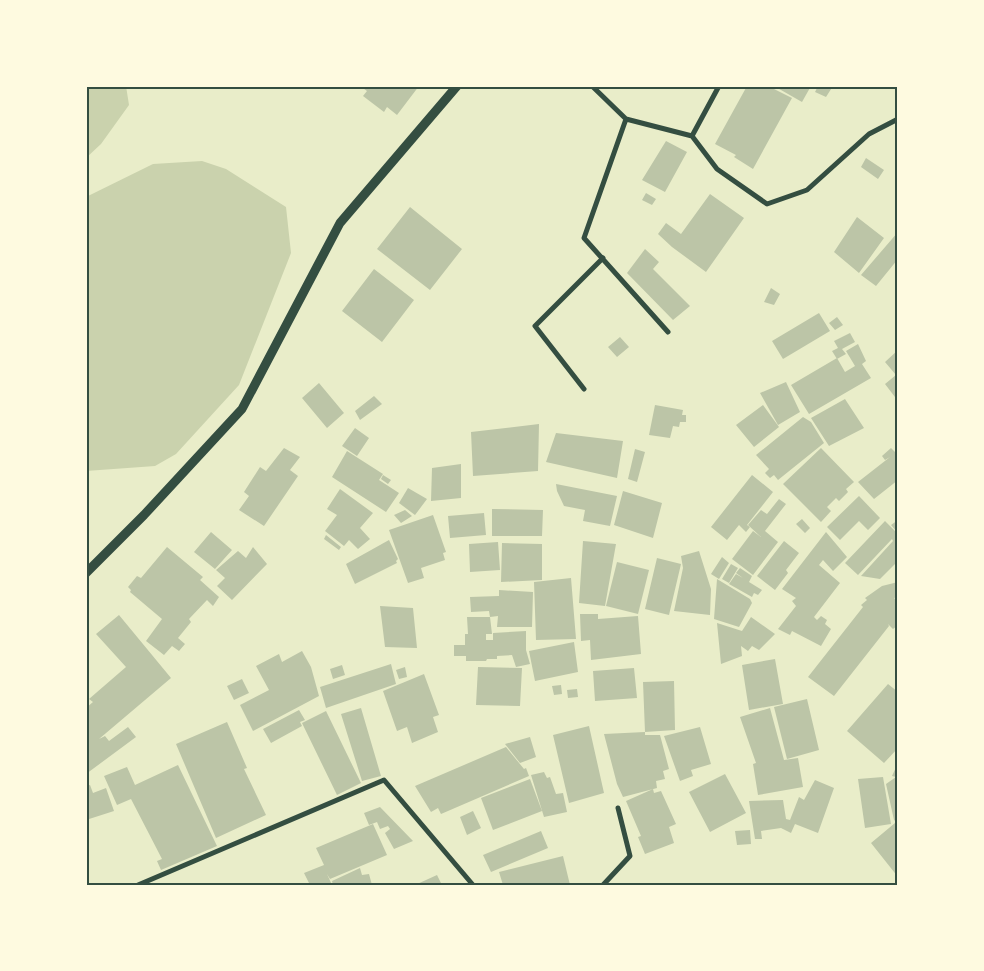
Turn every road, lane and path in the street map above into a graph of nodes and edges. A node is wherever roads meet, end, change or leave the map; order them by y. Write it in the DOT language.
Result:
graph roads {
  1 [pos="457,86"];
  2 [pos="592,86"];
  3 [pos="719,86"];
  4 [pos="626,119"];
  5 [pos="898,119"];
  6 [pos="692,136"];
  7 [pos="603,258"];
  8 [pos="668,332"];
  9 [pos="584,389"];
  10 [pos="86,573"];
  11 [pos="618,808"];
  12 [pos="138,885"];
  13 [pos="473,885"];
  14 [pos="603,885"];
  1 -- 10 [label="street"];
  2 -- 4 [label="street"];
  3 -- 6 [label="street"];
  4 -- 6 [label="street"];
  4 -- 7 [label="street"];
  5 -- 6 [label="street"];
  7 -- 8 [label="street"];
  7 -- 9 [label="street"];
  11 -- 14 [label="street"];
  12 -- 13 [label="street"];
}
